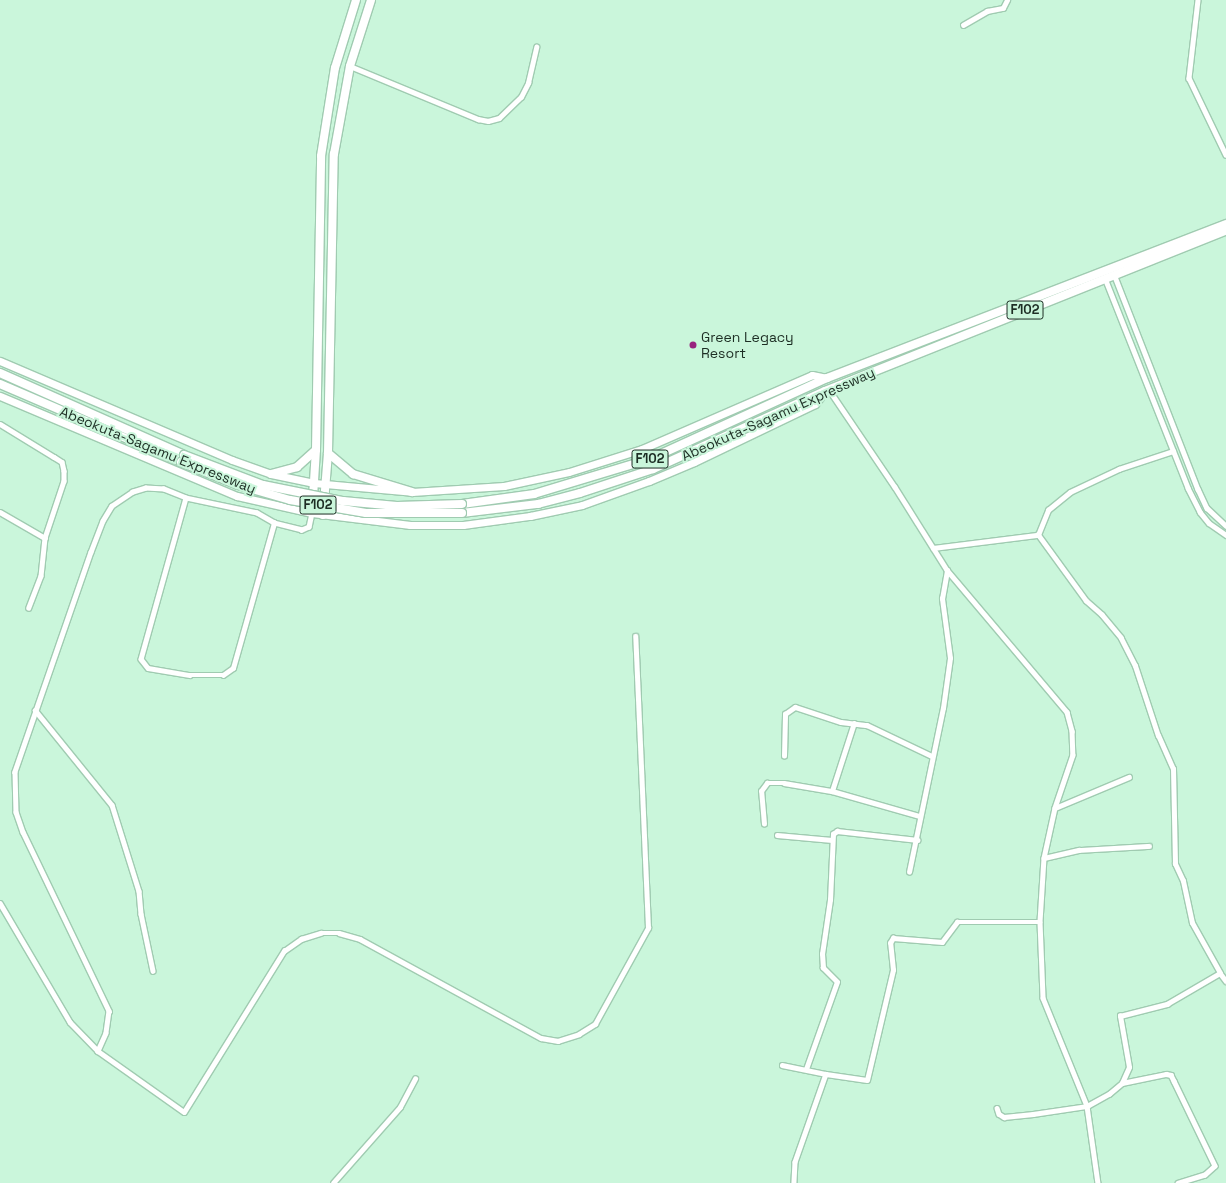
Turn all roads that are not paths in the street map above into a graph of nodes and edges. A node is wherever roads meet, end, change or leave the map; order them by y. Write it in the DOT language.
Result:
graph roads {
  1 [pos="356,0"];
  2 [pos="372,0"];
  3 [pos="1007,0"];
  4 [pos="1198,0"];
  5 [pos="963,25"];
  6 [pos="536,47"];
  7 [pos="350,66"];
  8 [pos="332,83"];
  9 [pos="346,85"];
  10 [pos="1226,155"];
  11 [pos="1226,224"];
  12 [pos="1226,231"];
  13 [pos="1112,272"];
  14 [pos="1104,275"];
  15 [pos="0,361"];
  16 [pos="0,373"];
  17 [pos="827,378"];
  18 [pos="0,384"];
  19 [pos="826,391"];
  20 [pos="0,396"];
  21 [pos="0,424"];
  22 [pos="316,450"];
  23 [pos="1173,451"];
  24 [pos="328,453"];
  25 [pos="183,458"];
  26 [pos="271,474"];
  27 [pos="314,483"];
  28 [pos="326,484"];
  29 [pos="412,492"];
  30 [pos="186,498"];
  31 [pos="0,512"];
  32 [pos="312,514"];
  33 [pos="323,515"];
  34 [pos="274,523"];
  35 [pos="1226,526"];
  36 [pos="1038,535"];
  37 [pos="1226,535"];
  38 [pos="45,538"];
  39 [pos="933,548"];
  40 [pos="947,570"];
  41 [pos="29,608"];
  42 [pos="635,636"];
  43 [pos="35,710"];
  44 [pos="854,723"];
  45 [pos="784,756"];
  46 [pos="932,756"];
  47 [pos="1129,777"];
  48 [pos="832,791"];
  49 [pos="1055,808"];
  50 [pos="920,816"];
  51 [pos="764,824"];
  52 [pos="777,835"];
  53 [pos="832,840"];
  54 [pos="917,840"];
  55 [pos="1149,846"];
  56 [pos="1044,858"];
  57 [pos="909,872"];
  58 [pos="0,904"];
  59 [pos="1040,922"];
  60 [pos="152,970"];
  61 [pos="1220,973"];
  62 [pos="1226,981"];
  63 [pos="98,1051"];
  64 [pos="782,1065"];
  65 [pos="806,1070"];
  66 [pos="826,1074"];
  67 [pos="415,1080"];
  68 [pos="1122,1083"];
  69 [pos="1087,1106"];
  70 [pos="997,1108"];
  71 [pos="333,1183"];
  72 [pos="794,1183"];
  73 [pos="1098,1183"];
  74 [pos="1178,1183"];
  1 -- 8 [label="highway"];
  2 -- 7 [label="highway"];
  3 -- 5 [label="street"];
  4 -- 10 [label="street"];
  6 -- 7 [label="street"];
  7 -- 9 [label="highway"];
  8 -- 9 [label="highway"];
  8 -- 22 [label="highway"];
  9 -- 24 [label="highway"];
  11 -- 13 [label="highway, Abeokuta-Sagamu Expressway / F102"];
  12 -- 13 [label="highway, Abeokuta-Sagamu Expressway / F102"];
  13 -- 14 [label="highway, Abeokuta-Sagamu Expressway / F102"];
  13 -- 35 [label="street"];
  14 -- 17 [label="highway, Abeokuta-Sagamu Expressway / F102"];
  14 -- 19 [label="highway, Abeokuta-Sagamu Expressway / F102"];
  14 -- 23 [label="street"];
  15 -- 26 [label="main road"];
  16 -- 25 [label="highway, Abeokuta-Sagamu Expressway / F102"];
  17 -- 25 [label="highway, Abeokuta-Sagamu Expressway / F102, bridge"];
  17 -- 29 [label="main road"];
  18 -- 25 [label="highway, Abeokuta-Sagamu Expressway / F102"];
  19 -- 25 [label="highway, Abeokuta-Sagamu Expressway / F102, bridge"];
  19 -- 33 [label="main road"];
  19 -- 39 [label="street"];
  20 -- 32 [label="main road"];
  21 -- 38 [label="street"];
  22 -- 26 [label="highway"];
  22 -- 27 [label="highway"];
  23 -- 36 [label="street"];
  23 -- 37 [label="street"];
  24 -- 28 [label="highway"];
  24 -- 29 [label="highway"];
  26 -- 27 [label="main road"];
  27 -- 28 [label="main road"];
  27 -- 32 [label="highway"];
  28 -- 29 [label="main road"];
  28 -- 33 [label="highway"];
  30 -- 34 [label="street"];
  30 -- 34 [label="street"];
  30 -- 43 [label="street"];
  31 -- 38 [label="street"];
  32 -- 33 [label="main road"];
  32 -- 34 [label="street"];
  36 -- 39 [label="street"];
  36 -- 61 [label="street"];
  38 -- 41 [label="street"];
  39 -- 40 [label="street"];
  40 -- 46 [label="street"];
  40 -- 49 [label="street"];
  42 -- 63 [label="street"];
  43 -- 60 [label="street"];
  43 -- 63 [label="street"];
  44 -- 45 [label="street"];
  44 -- 46 [label="street"];
  44 -- 48 [label="street"];
  46 -- 50 [label="street"];
  47 -- 49 [label="street"];
  48 -- 50 [label="street"];
  48 -- 51 [label="street"];
  49 -- 56 [label="street"];
  50 -- 54 [label="street"];
  52 -- 53 [label="street"];
  53 -- 54 [label="street"];
  53 -- 65 [label="street"];
  54 -- 57 [label="street"];
  55 -- 56 [label="street"];
  56 -- 59 [label="street"];
  58 -- 63 [label="street"];
  59 -- 66 [label="street"];
  59 -- 69 [label="street"];
  61 -- 62 [label="street"];
  61 -- 68 [label="street"];
  64 -- 65 [label="street"];
  65 -- 66 [label="street"];
  66 -- 72 [label="street"];
  67 -- 71 [label="street"];
  68 -- 69 [label="street"];
  68 -- 74 [label="street"];
  69 -- 70 [label="street"];
  69 -- 73 [label="street"];
}
